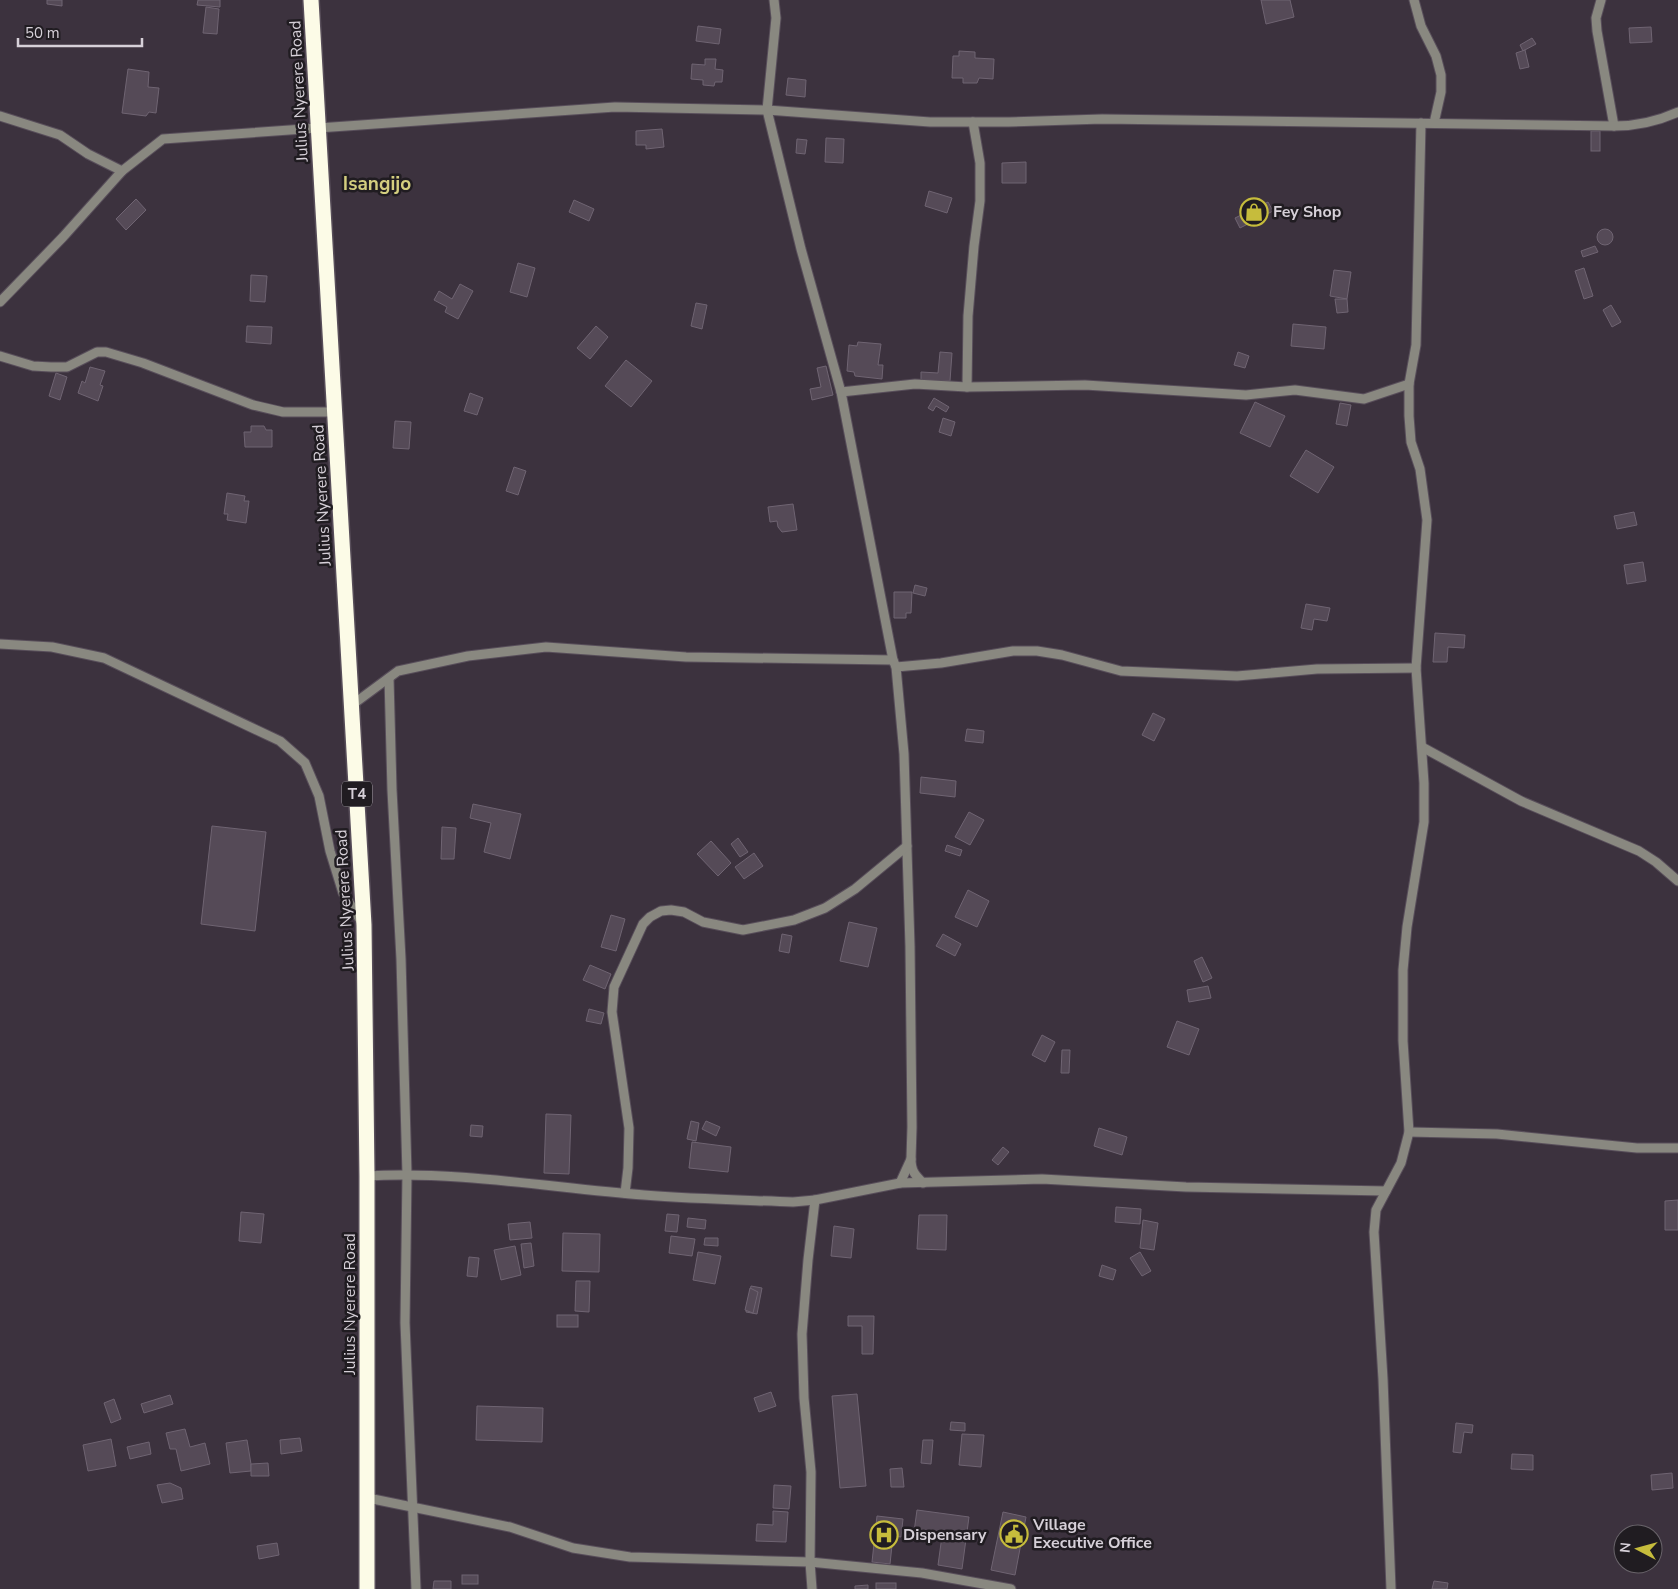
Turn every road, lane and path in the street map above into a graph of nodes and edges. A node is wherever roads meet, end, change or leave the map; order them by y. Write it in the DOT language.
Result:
graph roads {
  1 [pos="311,0"];
  2 [pos="774,0"];
  3 [pos="1414,0"];
  4 [pos="1601,0"];
  5 [pos="767,110"];
  6 [pos="1678,112"];
  7 [pos="0,116"];
  8 [pos="973,122"];
  9 [pos="1421,123"];
  10 [pos="1434,124"];
  11 [pos="1614,126"];
  12 [pos="319,128"];
  13 [pos="122,171"];
  14 [pos="0,302"];
  15 [pos="0,356"];
  16 [pos="1409,384"];
  17 [pos="967,387"];
  18 [pos="841,392"];
  19 [pos="335,412"];
  20 [pos="0,644"];
  21 [pos="894,664"];
  22 [pos="1416,668"];
  23 [pos="389,678"];
  24 [pos="352,705"];
  25 [pos="1422,747"];
  26 [pos="907,846"];
  27 [pos="1678,880"];
  28 [pos="364,925"];
  29 [pos="1409,1132"];
  30 [pos="1678,1148"];
  31 [pos="911,1159"];
  32 [pos="407,1174"];
  33 [pos="368,1176"];
  34 [pos="900,1183"];
  35 [pos="923,1183"];
  36 [pos="1386,1191"];
  37 [pos="624,1193"];
  38 [pos="815,1200"];
  39 [pos="368,1498"];
  40 [pos="414,1508"];
  41 [pos="810,1562"];
  42 [pos="367,1589"];
  43 [pos="416,1589"];
  44 [pos="812,1589"];
  45 [pos="1011,1589"];
  46 [pos="1391,1589"];
  1 -- 12 [label="highway, Julius Nyerere Road / T4"];
  2 -- 5 [label="street"];
  3 -- 10 [label="street"];
  4 -- 11 [label="street"];
  5 -- 8 [label="street"];
  5 -- 12 [label="street"];
  5 -- 18 [label="street"];
  6 -- 11 [label="street"];
  7 -- 13 [label="street"];
  8 -- 9 [label="street"];
  8 -- 17 [label="street"];
  9 -- 10 [label="street"];
  9 -- 16 [label="street"];
  10 -- 11 [label="street"];
  12 -- 13 [label="street"];
  12 -- 19 [label="highway, Julius Nyerere Road / T4"];
  13 -- 14 [label="street"];
  15 -- 19 [label="street"];
  16 -- 17 [label="street"];
  16 -- 22 [label="street"];
  17 -- 18 [label="street"];
  18 -- 21 [label="street"];
  19 -- 24 [label="highway, Julius Nyerere Road / T4"];
  20 -- 28 [label="street"];
  21 -- 22 [label="street"];
  21 -- 23 [label="street"];
  21 -- 26 [label="street"];
  22 -- 25 [label="street"];
  23 -- 24 [label="street"];
  23 -- 32 [label="street"];
  24 -- 28 [label="highway, Julius Nyerere Road / T4"];
  25 -- 27 [label="street"];
  25 -- 29 [label="street"];
  26 -- 31 [label="street"];
  26 -- 37 [label="street"];
  28 -- 33 [label="highway, Julius Nyerere Road / T4"];
  29 -- 30 [label="street"];
  29 -- 36 [label="street"];
  31 -- 34 [label="street"];
  31 -- 35 [label="street"];
  32 -- 33 [label="street"];
  32 -- 37 [label="street"];
  32 -- 40 [label="street"];
  33 -- 39 [label="highway, Julius Nyerere Road / T4"];
  34 -- 35 [label="street"];
  34 -- 38 [label="street"];
  35 -- 36 [label="street"];
  36 -- 46 [label="street"];
  37 -- 38 [label="street"];
  38 -- 41 [label="street"];
  39 -- 40 [label="street"];
  39 -- 42 [label="highway, Julius Nyerere Road / T4"];
  40 -- 41 [label="street"];
  40 -- 43 [label="street"];
  41 -- 44 [label="street"];
  41 -- 45 [label="street"];
}
